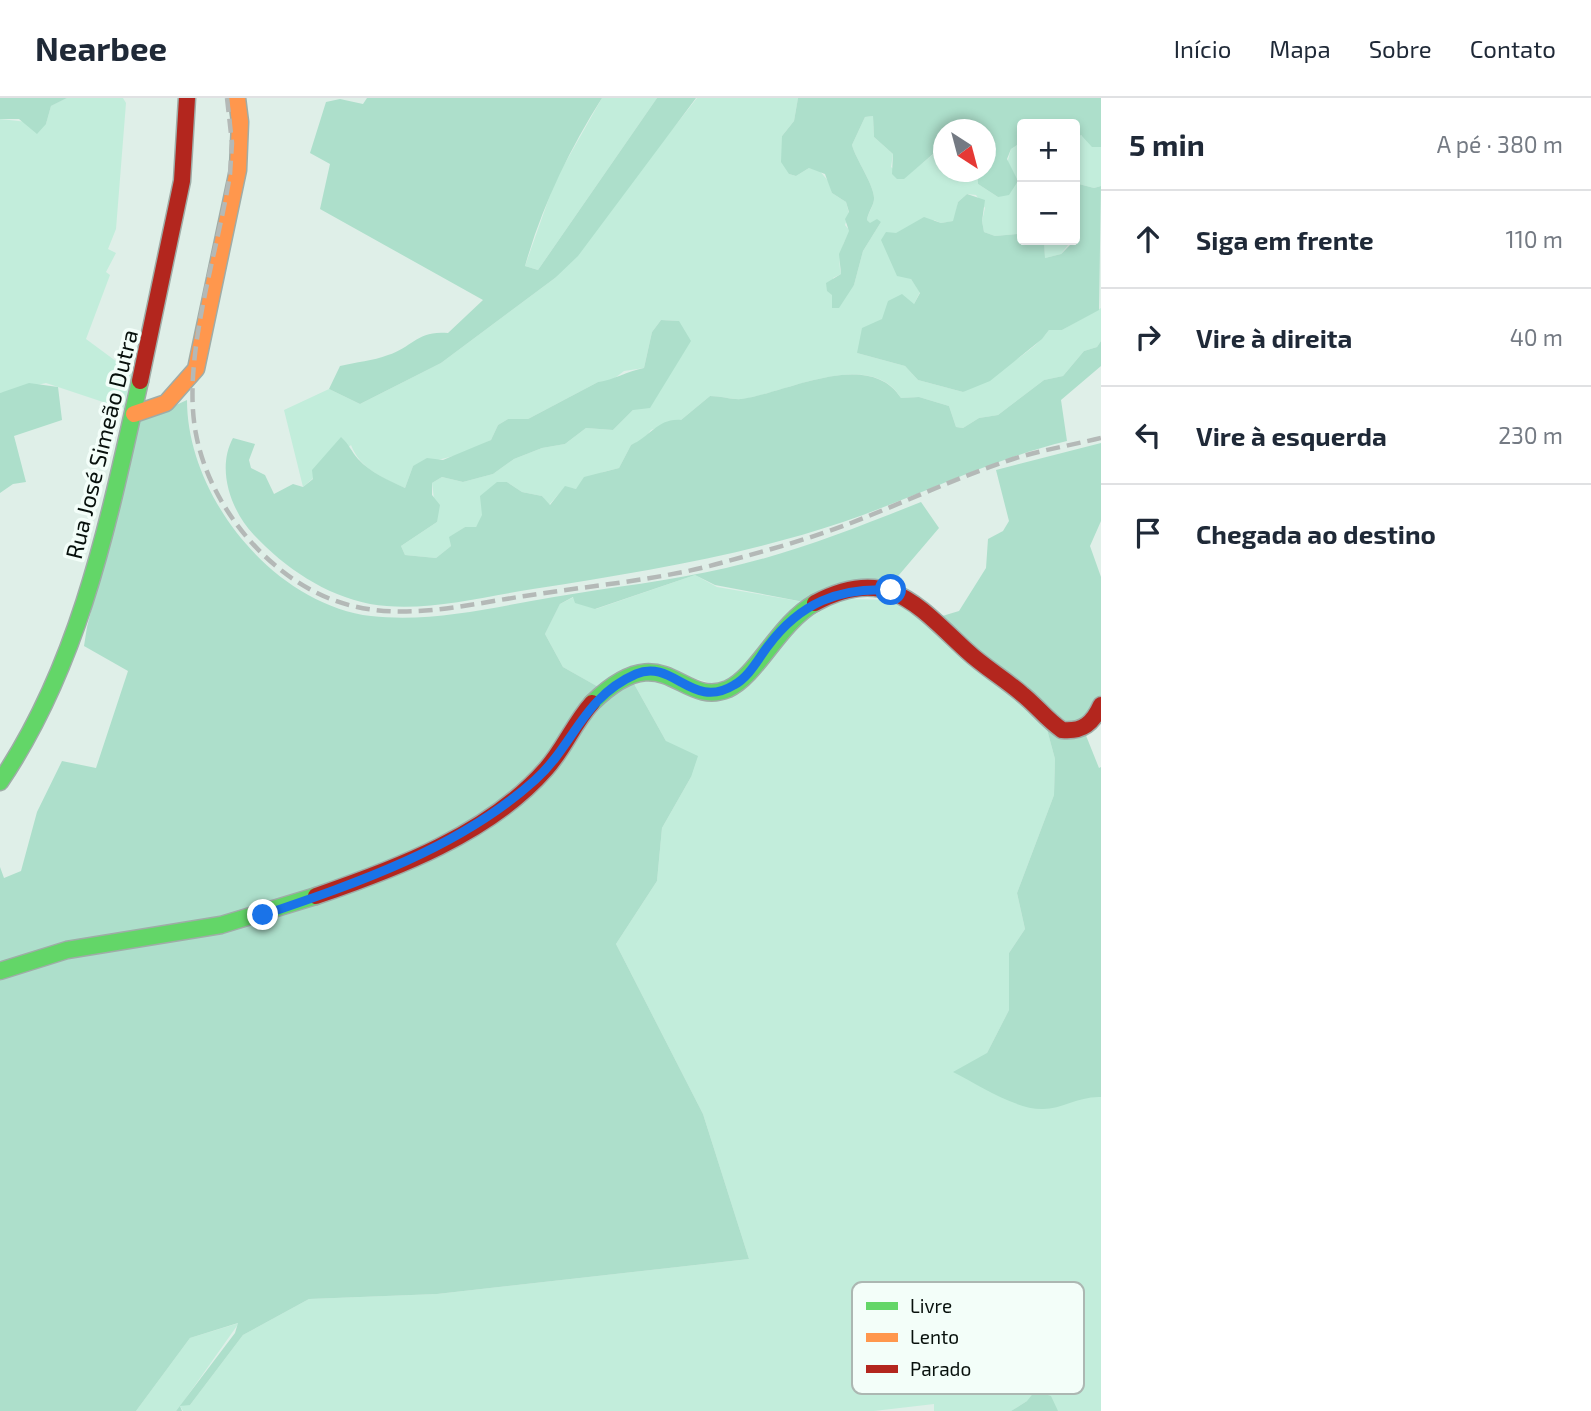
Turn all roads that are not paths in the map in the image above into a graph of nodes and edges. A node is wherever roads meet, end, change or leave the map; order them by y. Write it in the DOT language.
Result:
graph roads {
  1 [pos="187,98"];
  2 [pos="237,98"];
  3 [pos="134,414"];
  4 [pos="1101,705"];
  5 [pos="0,782"];
  6 [pos="0,971"];
  1 -- 3 [label="street, Rua José Simeão Dutra"];
  2 -- 3 [label="street"];
  3 -- 5 [label="street, Rua José Simeão Dutra"];
  4 -- 6 [label="street"];
}
